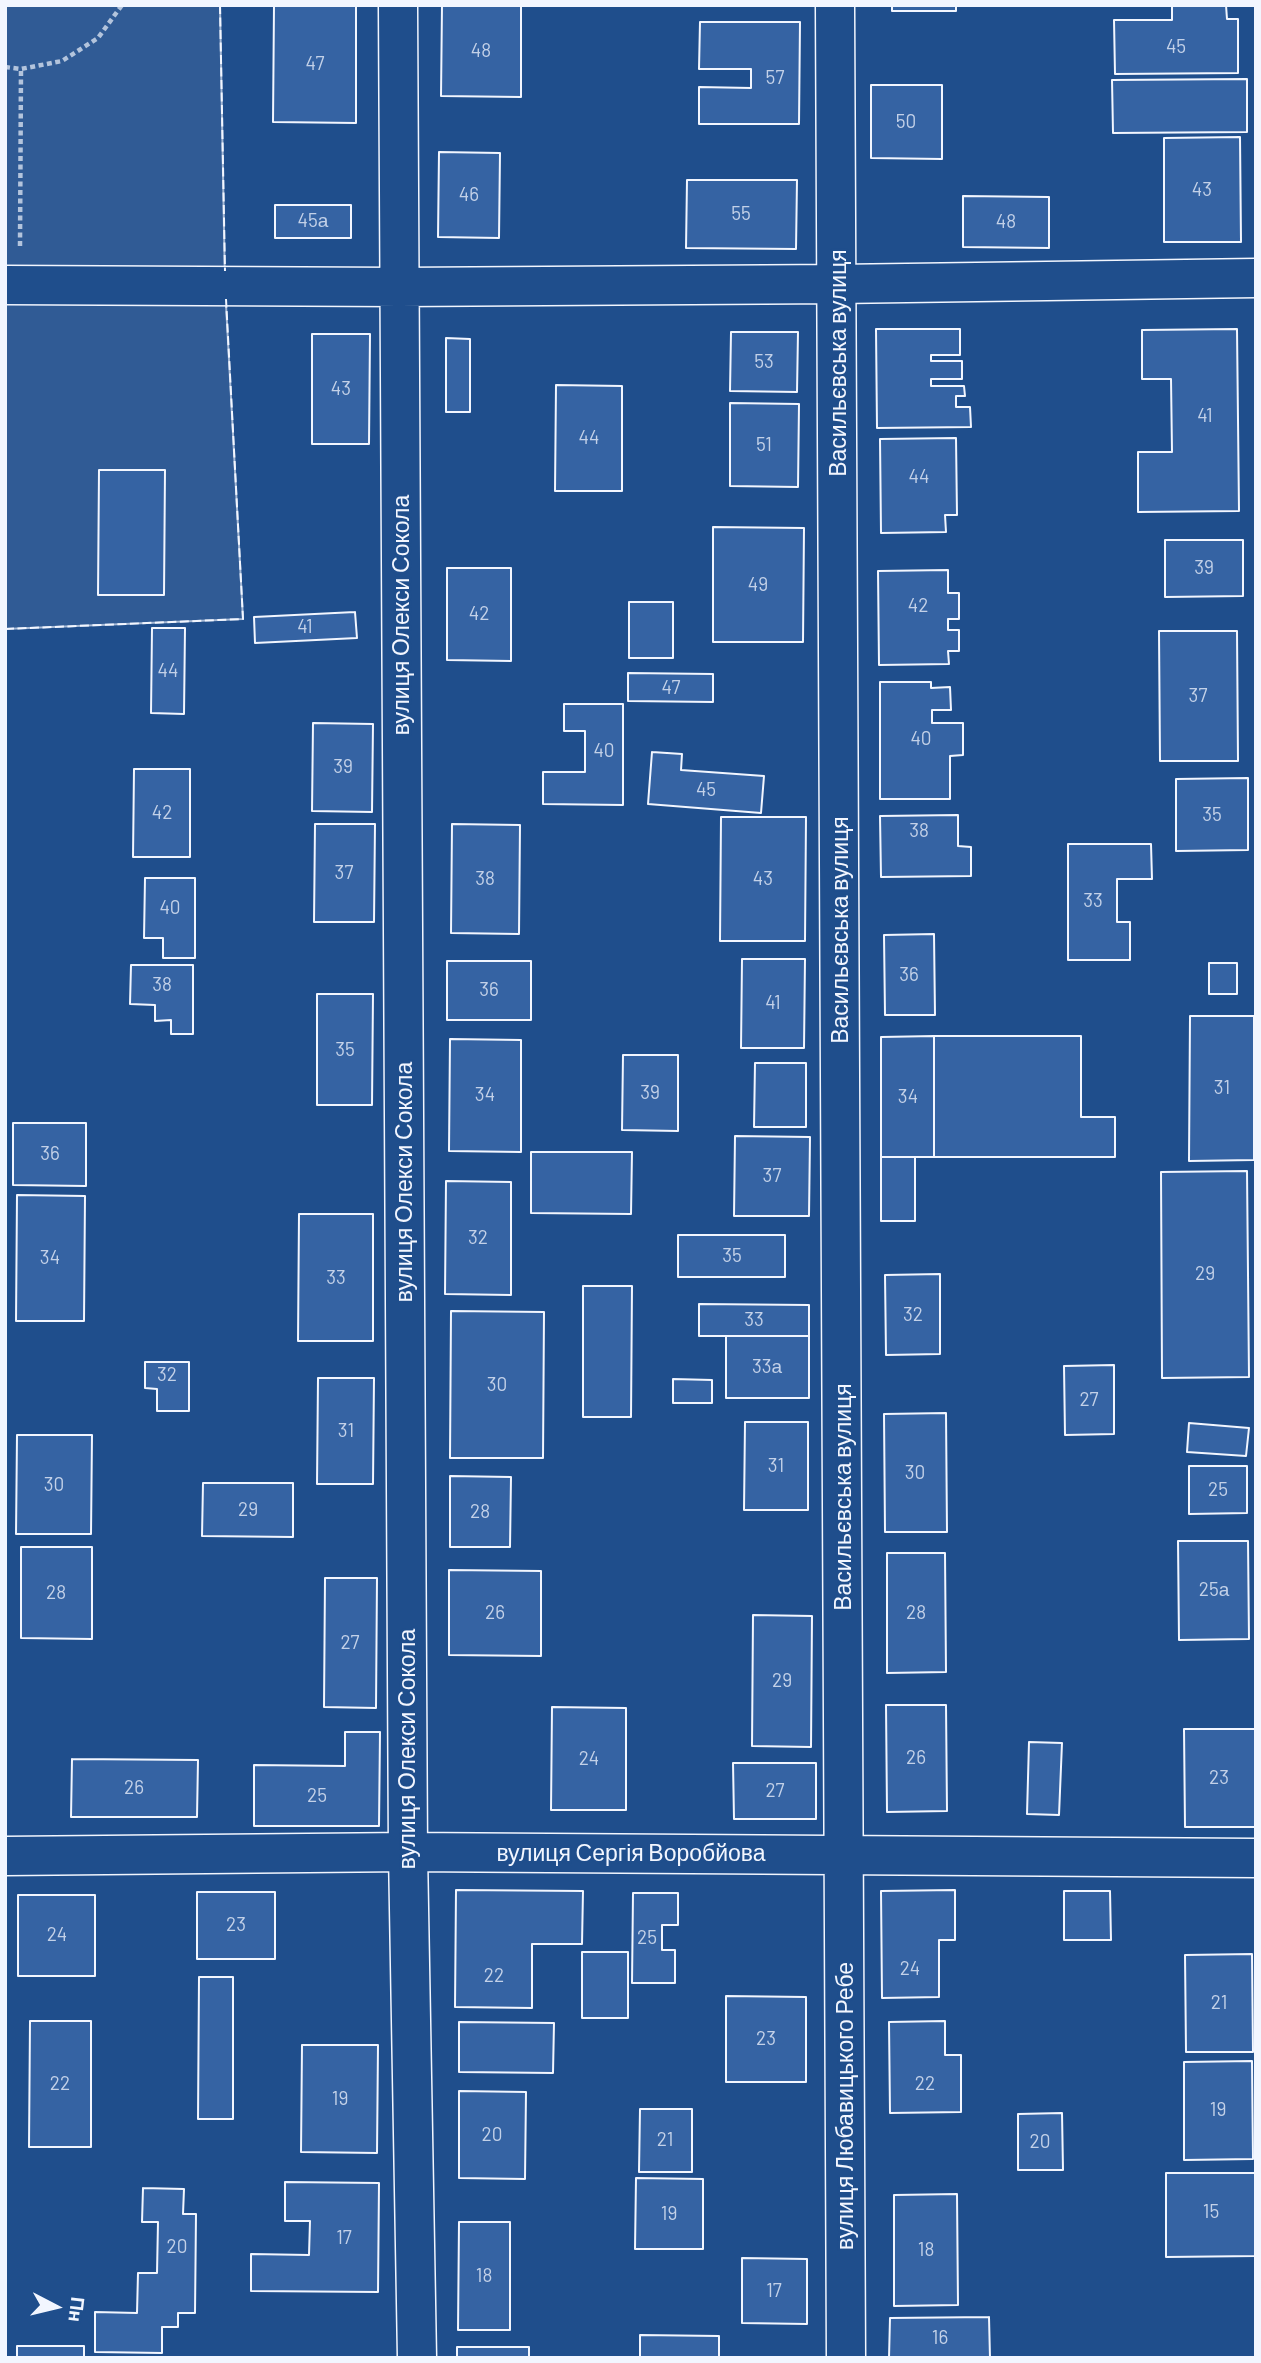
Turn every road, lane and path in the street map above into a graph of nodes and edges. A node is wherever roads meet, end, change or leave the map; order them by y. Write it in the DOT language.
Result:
graph roads {
  1 [pos="122,5"];
  2 [pos="398,5"];
  3 [pos="835,5"];
  4 [pos="5,67"];
  5 [pos="22,69"];
  6 [pos="1256,278"];
  7 [pos="838,284"];
  8 [pos="13,285"];
  9 [pos="400,287"];
  10 [pos="408,1852"];
  11 [pos="844,1854"];
  12 [pos="5,1856"];
  13 [pos="1256,1857"];
  14 [pos="416,2358"];
  15 [pos="846,2358"];
  1 -- 5 [label="path"];
  2 -- 9 [label="street, вулиця Олекси Сокола"];
  3 -- 7 [label="street, Васильєвська вулиця"];
  4 -- 5 [label="path"];
  5 -- 8 [label="path"];
  6 -- 7 [label="street"];
  7 -- 9 [label="street"];
  7 -- 11 [label="street, Васильєвська вулиця"];
  8 -- 9 [label="street"];
  9 -- 10 [label="street, вулиця Олекси Сокола"];
  10 -- 11 [label="street, вулиця Сергія Воробйова"];
  10 -- 12 [label="street, вулиця Сергія Воробйова"];
  10 -- 14 [label="street, вулиця Олекси Сокола"];
  11 -- 13 [label="street, вулиця Сергія Воробйова"];
  11 -- 15 [label="street, вулиця Любавицького Ребе"];
}
